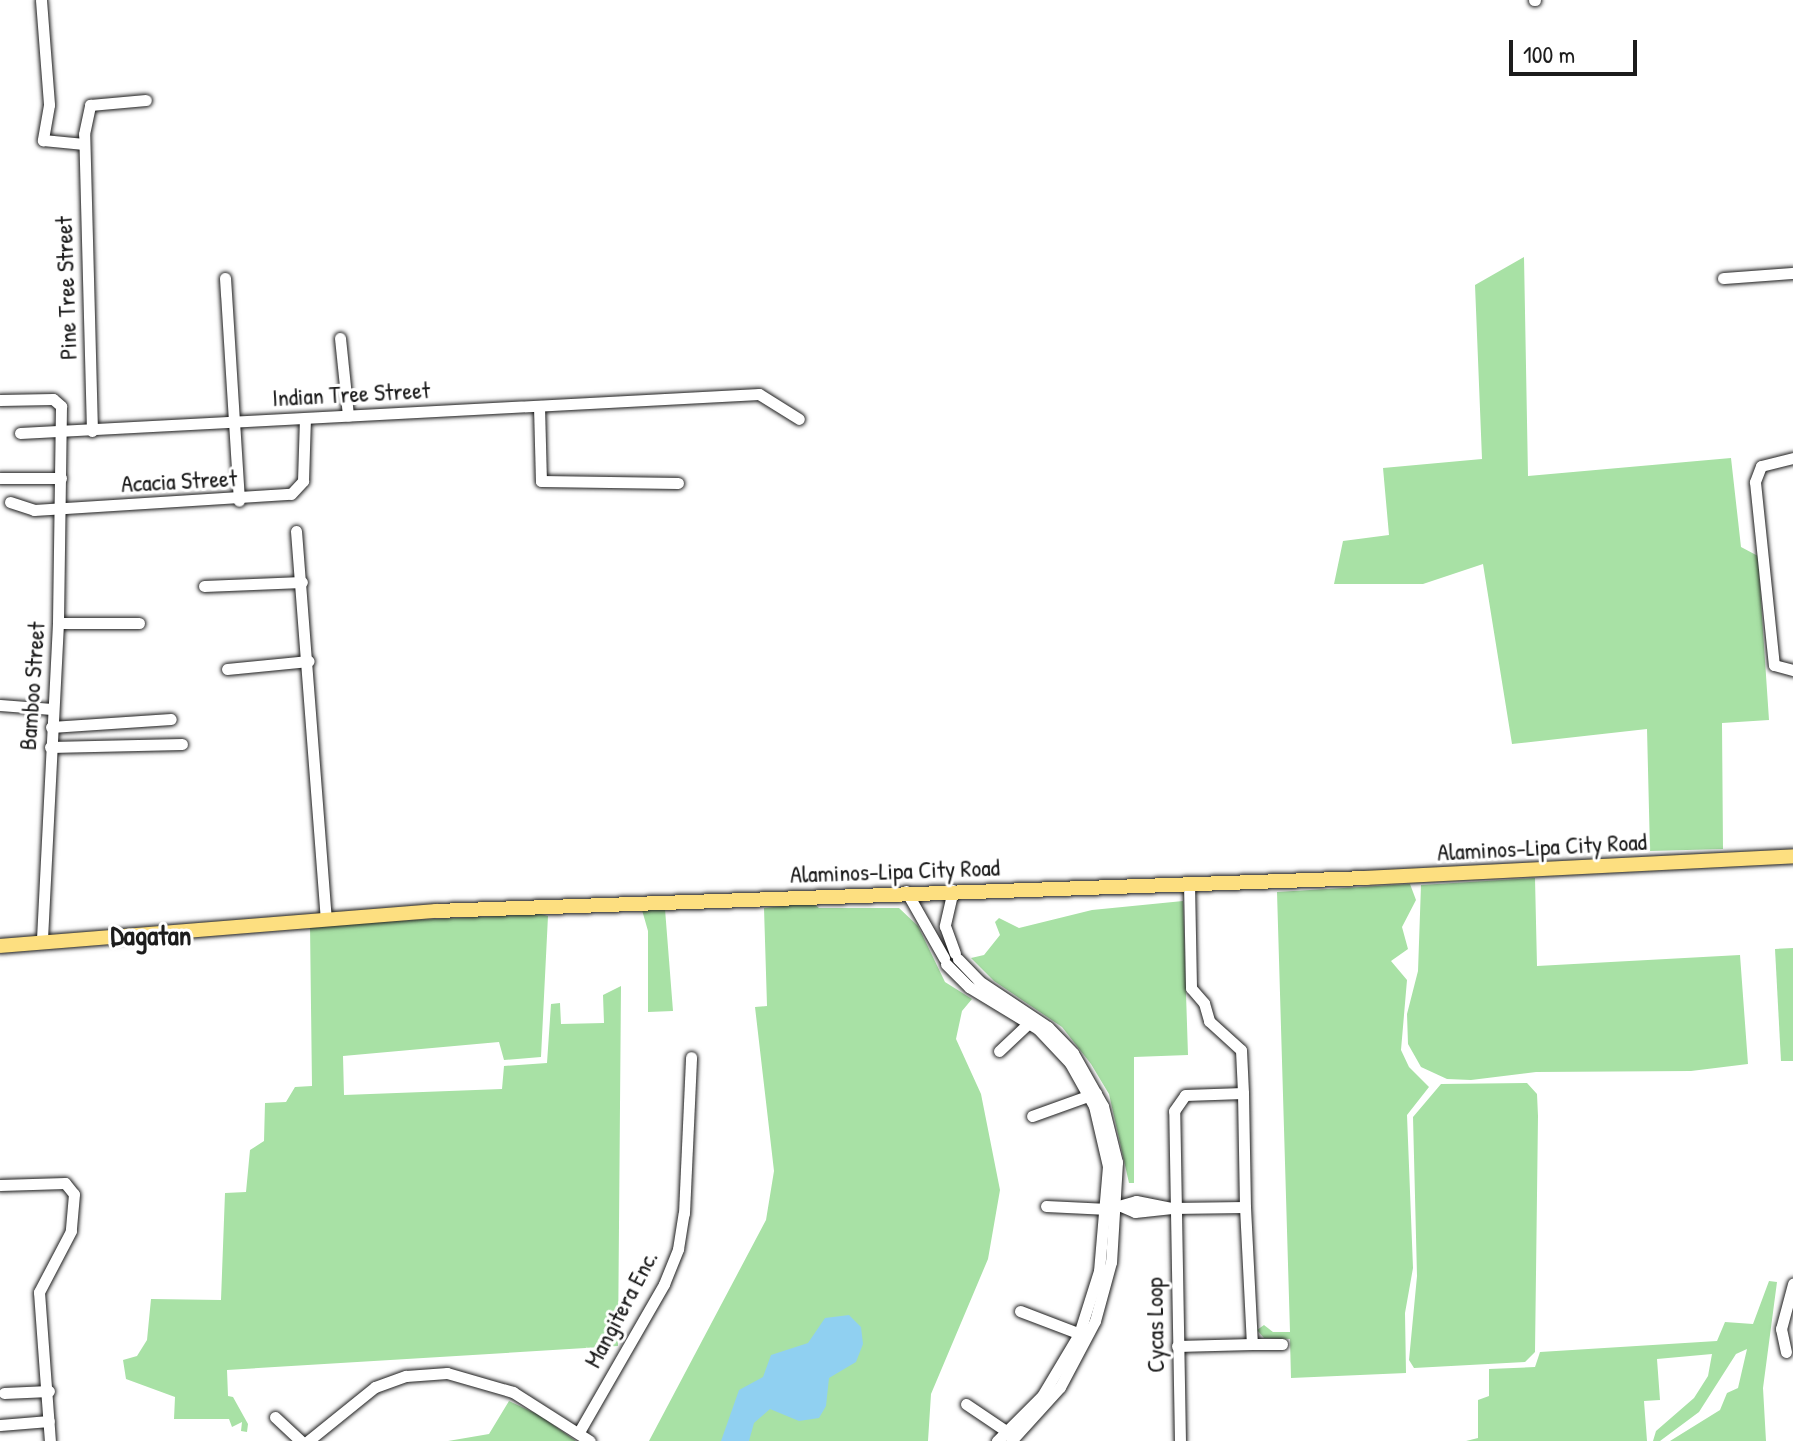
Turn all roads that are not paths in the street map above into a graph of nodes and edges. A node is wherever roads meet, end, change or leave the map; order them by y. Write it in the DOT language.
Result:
graph roads {
  1 [pos="41,0"];
  2 [pos="146,100"];
  3 [pos="84,144"];
  4 [pos="1793,273"];
  5 [pos="225,278"];
  6 [pos="1723,278"];
  7 [pos="340,338"];
  8 [pos="0,400"];
  9 [pos="539,406"];
  10 [pos="348,416"];
  11 [pos="305,419"];
  12 [pos="799,419"];
  13 [pos="235,422"];
  14 [pos="92,431"];
  15 [pos="61,432"];
  16 [pos="20,433"];
  17 [pos="1793,458"];
  18 [pos="0,478"];
  19 [pos="61,478"];
  20 [pos="678,483"];
  21 [pos="239,501"];
  22 [pos="10,502"];
  23 [pos="61,508"];
  24 [pos="296,531"];
  25 [pos="302,582"];
  26 [pos="204,586"];
  27 [pos="58,623"];
  28 [pos="139,623"];
  29 [pos="309,661"];
  30 [pos="227,669"];
  31 [pos="1793,670"];
  32 [pos="0,705"];
  33 [pos="52,709"];
  34 [pos="171,719"];
  35 [pos="51,727"];
  36 [pos="182,744"];
  37 [pos="50,747"];
  38 [pos="1793,856"];
  39 [pos="1189,883"];
  40 [pos="953,890"];
  41 [pos="906,891"];
  42 [pos="326,919"];
  43 [pos="42,942"];
  44 [pos="0,946"];
  45 [pos="949,954"];
  46 [pos="1032,1020"];
  47 [pos="999,1051"];
  48 [pos="691,1057"];
  49 [pos="1243,1093"];
  50 [pos="1093,1094"];
  51 [pos="1032,1116"];
  52 [pos="0,1185"];
  53 [pos="1046,1206"];
  54 [pos="1116,1207"];
  55 [pos="1245,1207"];
  56 [pos="1174,1208"];
  57 [pos="1793,1284"];
  58 [pos="1020,1311"];
  59 [pos="1084,1336"];
  60 [pos="1252,1344"];
  61 [pos="1282,1344"];
  62 [pos="1177,1346"];
  63 [pos="1786,1352"];
  64 [pos="49,1391"];
  65 [pos="4,1393"];
  66 [pos="966,1404"];
  67 [pos="275,1417"];
  68 [pos="49,1421"];
  69 [pos="0,1425"];
  70 [pos="579,1432"];
  71 [pos="1011,1437"];
  72 [pos="50,1441"];
  73 [pos="301,1441"];
  74 [pos="308,1441"];
  75 [pos="590,1441"];
  76 [pos="997,1441"];
  77 [pos="1180,1441"];
  1 -- 3 [label="street"];
  2 -- 3 [label="street, Pine Tree Street"];
  3 -- 14 [label="street, Pine Tree Street"];
  4 -- 6 [label="street"];
  5 -- 13 [label="street"];
  7 -- 10 [label="street"];
  8 -- 15 [label="street, Bamboo Street"];
  9 -- 10 [label="street, Indian Tree Street"];
  9 -- 12 [label="street, Indian Tree Street"];
  9 -- 20 [label="street"];
  10 -- 11 [label="street, Indian Tree Street"];
  11 -- 13 [label="street, Indian Tree Street"];
  11 -- 21 [label="street, Acacia Street"];
  13 -- 14 [label="street, Indian Tree Street"];
  13 -- 21 [label="street"];
  14 -- 15 [label="street, Indian Tree Street"];
  15 -- 16 [label="street, Indian Tree Street"];
  15 -- 19 [label="street, Bamboo Street"];
  17 -- 31 [label="street"];
  18 -- 19 [label="street"];
  19 -- 23 [label="street, Bamboo Street"];
  21 -- 23 [label="street, Acacia Street"];
  22 -- 23 [label="street, Acacia Street"];
  23 -- 27 [label="street, Bamboo Street"];
  24 -- 25 [label="street"];
  25 -- 26 [label="street"];
  25 -- 29 [label="street"];
  27 -- 28 [label="street"];
  27 -- 33 [label="street, Bamboo Street"];
  29 -- 30 [label="street"];
  29 -- 42 [label="street"];
  32 -- 33 [label="street"];
  33 -- 35 [label="street, Bamboo Street"];
  34 -- 35 [label="street"];
  35 -- 37 [label="street, Bamboo Street"];
  36 -- 37 [label="street"];
  37 -- 43 [label="street, Bamboo Street"];
  38 -- 39 [label="main road, Alaminos-Lipa City Road"];
  39 -- 40 [label="main road, Alaminos-Lipa City Road"];
  39 -- 49 [label="street"];
  40 -- 41 [label="main road, Alaminos-Lipa City Road"];
  40 -- 45 [label="street"];
  41 -- 42 [label="main road, Alaminos-Lipa City Road"];
  41 -- 45 [label="street"];
  42 -- 43 [label="main road, Alaminos-Lipa City Road"];
  43 -- 44 [label="main road, Alaminos-Lipa City Road"];
  45 -- 46 [label="street"];
  46 -- 47 [label="street"];
  46 -- 50 [label="street"];
  48 -- 70 [label="street, Mangitera Enc."];
  49 -- 55 [label="street"];
  49 -- 56 [label="street, Cycas Loop"];
  50 -- 51 [label="street"];
  50 -- 54 [label="street"];
  52 -- 64 [label="street"];
  53 -- 54 [label="street"];
  54 -- 56 [label="street"];
  54 -- 59 [label="street"];
  55 -- 56 [label="street"];
  55 -- 60 [label="street"];
  56 -- 62 [label="street, Cycas Loop"];
  57 -- 63 [label="street"];
  58 -- 59 [label="street"];
  59 -- 71 [label="street"];
  60 -- 61 [label="street"];
  60 -- 62 [label="street"];
  62 -- 77 [label="street, Cycas Loop"];
  64 -- 65 [label="street"];
  64 -- 68 [label="street"];
  66 -- 71 [label="street"];
  67 -- 73 [label="street"];
  68 -- 69 [label="street"];
  68 -- 72 [label="street"];
  70 -- 74 [label="street"];
  70 -- 75 [label="street"];
  71 -- 76 [label="street"];
}
